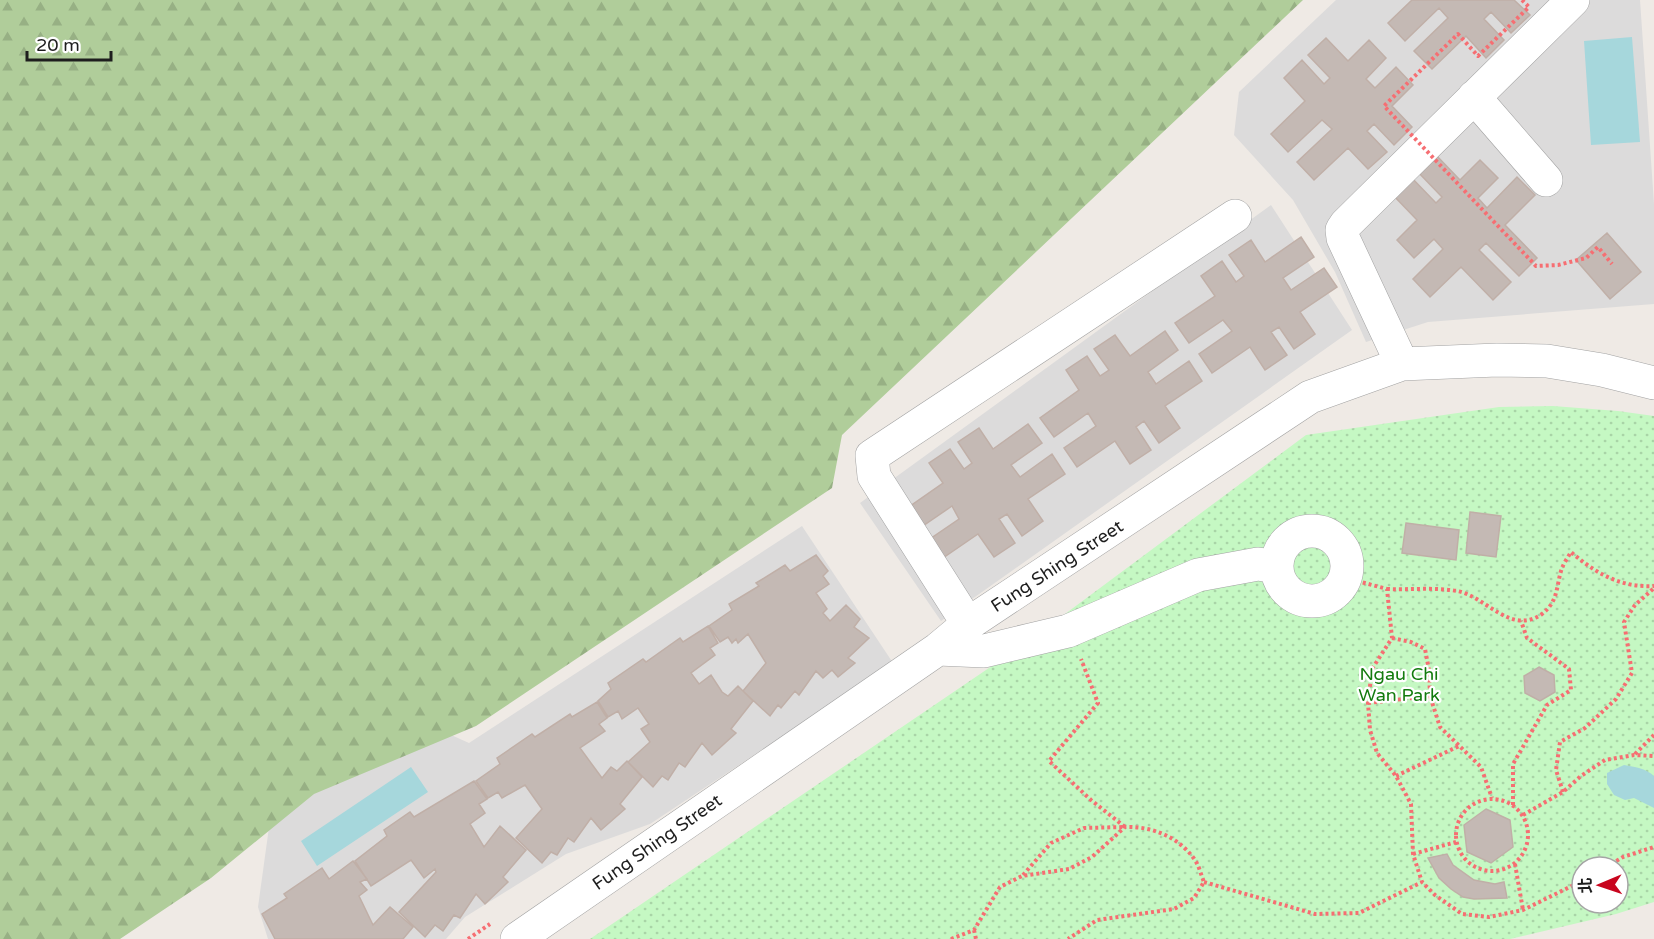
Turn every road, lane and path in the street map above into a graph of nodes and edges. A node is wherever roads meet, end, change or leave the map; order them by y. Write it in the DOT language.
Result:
graph roads {
  1 [pos="1522,0"];
  2 [pos="1572,0"];
  3 [pos="1474,97"];
  4 [pos="1546,180"];
  5 [pos="1235,216"];
  6 [pos="1612,264"];
  7 [pos="1402,364"];
  8 [pos="1654,383"];
  9 [pos="1277,567"];
  10 [pos="1346,576"];
  11 [pos="1654,587"];
  12 [pos="1387,589"];
  13 [pos="1521,621"];
  14 [pos="968,624"];
  15 [pos="1392,638"];
  16 [pos="938,649"];
  17 [pos="1080,657"];
  18 [pos="1430,696"];
  19 [pos="1368,703"];
  20 [pos="1654,735"];
  21 [pos="1459,746"];
  22 [pos="1634,754"];
  23 [pos="1654,756"];
  24 [pos="1396,776"];
  25 [pos="1563,792"];
  26 [pos="1492,798"];
  27 [pos="1513,805"];
  28 [pos="1523,815"];
  29 [pos="1125,827"];
  30 [pos="1456,842"];
  31 [pos="1654,847"];
  32 [pos="1413,854"];
  33 [pos="1629,855"];
  34 [pos="1515,864"];
  35 [pos="1022,876"];
  36 [pos="1204,882"];
  37 [pos="1422,882"];
  38 [pos="1570,887"];
  39 [pos="1523,910"];
  40 [pos="974,930"];
  41 [pos="517,939"];
  42 [pos="951,939"];
  43 [pos="976,939"];
  44 [pos="1068,939"];
  1 -- 6 [label="path, bridge"];
  2 -- 3 [label="street"];
  3 -- 4 [label="street"];
  3 -- 7 [label="street"];
  5 -- 14 [label="street"];
  7 -- 8 [label="street, Fung Shing Street"];
  7 -- 14 [label="street, Fung Shing Street"];
  9 -- 10 [label="street"];
  9 -- 10 [label="street"];
  9 -- 16 [label="street"];
  10 -- 12 [label="path"];
  11 -- 13 [label="path"];
  11 -- 25 [label="path"];
  12 -- 13 [label="path"];
  12 -- 15 [label="path"];
  13 -- 27 [label="path"];
  14 -- 16 [label="street, Fung Shing Street"];
  15 -- 18 [label="path"];
  15 -- 19 [label="path"];
  16 -- 41 [label="street, Fung Shing Street"];
  17 -- 29 [label="path"];
  18 -- 19 [label="path"];
  18 -- 21 [label="path"];
  19 -- 24 [label="path"];
  20 -- 22 [label="path"];
  21 -- 24 [label="path"];
  21 -- 26 [label="path"];
  22 -- 23 [label="path"];
  22 -- 25 [label="path"];
  24 -- 32 [label="path"];
  25 -- 28 [label="path"];
  26 -- 27 [label="path"];
  26 -- 30 [label="path"];
  27 -- 28 [label="path"];
  28 -- 34 [label="path"];
  29 -- 35 [label="path"];
  29 -- 35 [label="path"];
  29 -- 36 [label="path"];
  30 -- 32 [label="path"];
  30 -- 34 [label="path"];
  31 -- 33 [label="path"];
  32 -- 37 [label="path"];
  34 -- 39 [label="path"];
  35 -- 40 [label="path"];
  36 -- 37 [label="path"];
  36 -- 44 [label="path"];
  37 -- 39 [label="path"];
  38 -- 39 [label="path"];
  40 -- 42 [label="path"];
  40 -- 43 [label="path"];
}
